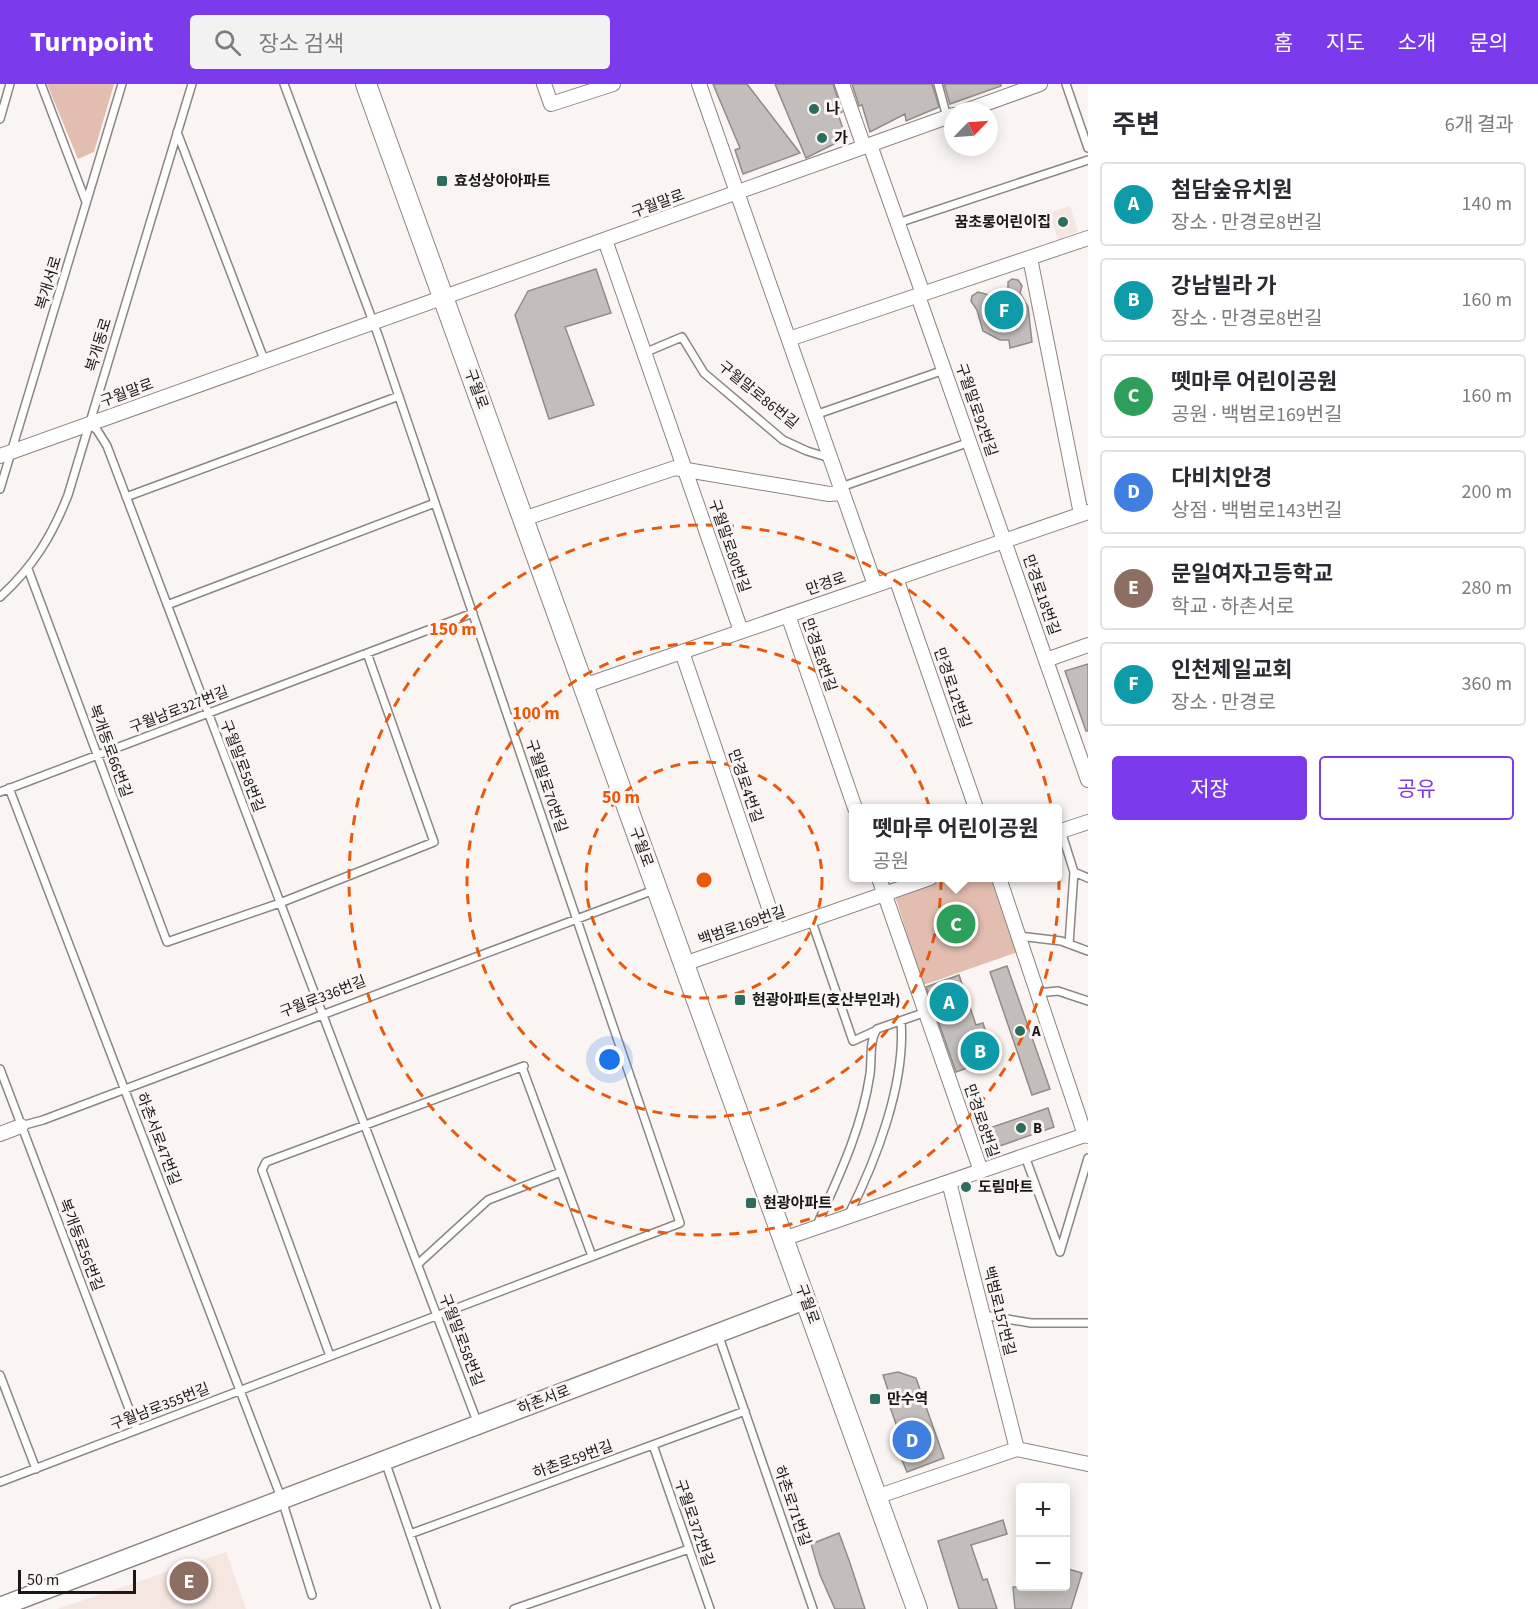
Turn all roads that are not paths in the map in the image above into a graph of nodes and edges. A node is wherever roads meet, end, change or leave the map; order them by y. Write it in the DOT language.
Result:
graph roads {
  1 [pos="10,84"];
  2 [pos="41,84"];
  3 [pos="122,84"];
  4 [pos="192,84"];
  5 [pos="284,84"];
  6 [pos="366,84"];
  7 [pos="544,84"];
  8 [pos="613,84"];
  9 [pos="699,84"];
  10 [pos="842,84"];
  11 [pos="938,84"];
  12 [pos="1039,84"];
  13 [pos="1066,84"];
  14 [pos="945,102"];
  15 [pos="990,102"];
  16 [pos="944,118"];
  17 [pos="0,119"];
  18 [pos="177,132"];
  19 [pos="867,146"];
  20 [pos="1088,148"];
  21 [pos="1088,160"];
  22 [pos="737,193"];
  23 [pos="86,203"];
  24 [pos="898,223"];
  25 [pos="1088,238"];
  26 [pos="605,240"];
  27 [pos="1030,258"];
  28 [pos="921,295"];
  29 [pos="443,299"];
  30 [pos="374,323"];
  31 [pos="789,339"];
  32 [pos="644,353"];
  33 [pos="265,362"];
  34 [pos="944,370"];
  35 [pos="399,396"];
  36 [pos="815,416"];
  37 [pos="90,424"];
  38 [pos="970,442"];
  39 [pos="6,454"];
  40 [pos="830,458"];
  41 [pos="685,471"];
  42 [pos="0,489"];
  43 [pos="842,490"];
  44 [pos="126,497"];
  45 [pos="435,503"];
  46 [pos="1084,513"];
  47 [pos="523,519"];
  48 [pos="1004,541"];
  49 [pos="28,569"];
  50 [pos="896,578"];
  51 [pos="875,585"];
  52 [pos="0,597"];
  53 [pos="167,605"];
  54 [pos="473,613"];
  55 [pos="788,615"];
  56 [pos="741,631"];
  57 [pos="1088,645"];
  58 [pos="682,652"];
  59 [pos="367,653"];
  60 [pos="1046,660"];
  61 [pos="583,686"];
  62 [pos="208,713"];
  63 [pos="97,755"];
  64 [pos="1088,780"];
  65 [pos="9,788"];
  66 [pos="0,792"];
  67 [pos="854,804"];
  68 [pos="975,804"];
  69 [pos="1088,822"];
  70 [pos="1062,831"];
  71 [pos="1062,838"];
  72 [pos="1074,872"];
  73 [pos="1088,878"];
  74 [pos="880,882"];
  75 [pos="918,882"];
  76 [pos="1000,882"];
  77 [pos="657,889"];
  78 [pos="884,893"];
  79 [pos="280,903"];
  80 [pos="577,919"];
  81 [pos="811,919"];
  82 [pos="777,931"];
  83 [pos="1019,936"];
  84 [pos="1069,944"];
  85 [pos="1088,951"];
  86 [pos="684,964"];
  87 [pos="1038,993"];
  88 [pos="1088,1001"];
  89 [pos="926,1012"];
  90 [pos="324,1014"];
  91 [pos="901,1021"];
  92 [pos="877,1029"];
  93 [pos="0,1069"];
  94 [pos="125,1090"];
  95 [pos="366,1125"];
  96 [pos="21,1126"];
  97 [pos="0,1134"];
  98 [pos="1086,1136"];
  99 [pos="1021,1157"];
  100 [pos="1088,1158"];
  101 [pos="981,1171"];
  102 [pos="561,1172"];
  103 [pos="949,1182"];
  104 [pos="848,1216"];
  105 [pos="680,1223"];
  106 [pos="816,1228"];
  107 [pos="783,1239"];
  108 [pos="592,1256"];
  109 [pos="418,1264"];
  110 [pos="806,1300"];
  111 [pos="437,1315"];
  112 [pos="983,1315"];
  113 [pos="1088,1323"];
  114 [pos="718,1333"];
  115 [pos="330,1356"];
  116 [pos="0,1375"];
  117 [pos="240,1391"];
  118 [pos="745,1411"];
  119 [pos="478,1425"];
  120 [pos="137,1430"];
  121 [pos="654,1445"];
  122 [pos="1017,1449"];
  123 [pos="385,1461"];
  124 [pos="1088,1464"];
  125 [pos="36,1469"];
  126 [pos="0,1482"];
  127 [pos="876,1497"];
  128 [pos="282,1500"];
  129 [pos="410,1534"];
  130 [pos="689,1548"];
  131 [pos="312,1595"];
  132 [pos="0,1607"];
  133 [pos="436,1609"];
  134 [pos="514,1609"];
  135 [pos="710,1609"];
  136 [pos="813,1609"];
  137 [pos="917,1609"];
  1 -- 17 [label="lane"];
  2 -- 23 [label="lane"];
  3 -- 23 [label="lane, 복개서로"];
  4 -- 18 [label="lane, 복개동로"];
  5 -- 30 [label="lane"];
  6 -- 29 [label="main road, 구월로"];
  7 -- 8 [label="street"];
  9 -- 22 [label="street, 구월말로86번길"];
  10 -- 19 [label="street, 구월말로92번길"];
  11 -- 14 [label="lane"];
  12 -- 15 [label="street"];
  13 -- 20 [label="lane"];
  16 -- 19 [label="street, 구월말로"];
  18 -- 33 [label="lane"];
  18 -- 37 [label="lane, 복개동로"];
  19 -- 22 [label="street, 구월말로"];
  19 -- 24 [label="street, 구월말로92번길"];
  21 -- 24 [label="lane"];
  22 -- 26 [label="street, 구월말로"];
  22 -- 31 [label="street, 구월말로86번길"];
  23 -- 39 [label="lane, 복개서로"];
  24 -- 28 [label="street, 구월말로92번길"];
  25 -- 27 [label="street"];
  26 -- 29 [label="street, 구월말로"];
  26 -- 32 [label="street, 구월말로80번길"];
  27 -- 28 [label="street"];
  27 -- 46 [label="street, 만경로"];
  28 -- 31 [label="street"];
  28 -- 34 [label="street, 구월말로92번길"];
  29 -- 30 [label="street, 구월말로"];
  29 -- 47 [label="main road, 구월로"];
  30 -- 33 [label="street, 구월말로"];
  30 -- 35 [label="lane, 구월말로70번길"];
  31 -- 36 [label="street, 구월말로86번길"];
  32 -- 40 [label="lane, 구월말로86번길"];
  32 -- 41 [label="street, 구월말로80번길"];
  33 -- 37 [label="street, 구월말로"];
  34 -- 36 [label="lane, 구월말로86번길"];
  34 -- 38 [label="street, 구월말로92번길"];
  35 -- 44 [label="lane"];
  35 -- 45 [label="lane, 구월말로70번길"];
  36 -- 40 [label="street, 구월말로86번길"];
  37 -- 39 [label="street, 구월말로"];
  37 -- 44 [label="lane, 구월말로58번길"];
  37 -- 49 [label="lane, 복개동로"];
  38 -- 43 [label="lane"];
  38 -- 48 [label="street, 구월말로92번길"];
  39 -- 42 [label="lane, 복개서로"];
  40 -- 43 [label="street, 구월말로86번길"];
  41 -- 43 [label="street, 구월말로80번길"];
  41 -- 47 [label="street"];
  41 -- 56 [label="street, 구월말로80번길"];
  43 -- 51 [label="street, 구월말로86번길"];
  44 -- 53 [label="lane, 구월말로58번길"];
  45 -- 53 [label="lane"];
  45 -- 54 [label="lane, 구월말로70번길"];
  46 -- 48 [label="street, 만경로"];
  47 -- 61 [label="main road, 구월로"];
  48 -- 50 [label="street, 만경로"];
  48 -- 60 [label="street, 만경로18번길"];
  49 -- 52 [label="lane, 복개동로"];
  49 -- 63 [label="lane, 복개동로66번길"];
  50 -- 51 [label="street, 만경로"];
  50 -- 68 [label="street, 만경로12번길"];
  51 -- 55 [label="street, 만경로"];
  53 -- 62 [label="lane, 구월말로58번길"];
  54 -- 59 [label="lane, 구월남로327번길"];
  54 -- 80 [label="lane, 구월말로70번길"];
  55 -- 56 [label="street, 만경로"];
  55 -- 67 [label="street, 만경로8번길"];
  56 -- 58 [label="street, 만경로"];
  57 -- 60 [label="street, 만경로18번길"];
  58 -- 61 [label="street, 만경로"];
  58 -- 82 [label="street, 만경로4번길"];
  59 -- 62 [label="lane, 구월남로327번길"];
  59 -- 79 [label="lane"];
  60 -- 64 [label="street, 만경로18번길"];
  61 -- 77 [label="main road, 구월로"];
  62 -- 63 [label="lane, 구월남로327번길"];
  62 -- 79 [label="lane, 구월말로58번길"];
  63 -- 65 [label="lane, 구월남로327번길"];
  63 -- 79 [label="lane, 복개동로66번길"];
  65 -- 66 [label="lane, 구월남로327번길"];
  65 -- 94 [label="lane, 하촌서로47번길"];
  69 -- 70 [label="street"];
  71 -- 72 [label="lane"];
  72 -- 73 [label="lane"];
  72 -- 84 [label="lane"];
  74 -- 78 [label="street, 만경로8번길"];
  75 -- 78 [label="street, 백범로169번길"];
  76 -- 83 [label="street"];
  77 -- 80 [label="lane, 구월로336번길"];
  77 -- 86 [label="main road, 구월로"];
  78 -- 81 [label="street, 백범로169번길"];
  78 -- 89 [label="street, 만경로8번길"];
  79 -- 90 [label="lane, 구월말로58번길"];
  80 -- 90 [label="lane, 구월로336번길"];
  80 -- 105 [label="lane, 구월말로70번길"];
  81 -- 82 [label="street, 백범로169번길"];
  81 -- 92 [label="lane"];
  82 -- 86 [label="street, 백범로169번길"];
  83 -- 84 [label="lane"];
  83 -- 87 [label="street"];
  84 -- 85 [label="lane"];
  86 -- 107 [label="main road, 구월로"];
  87 -- 88 [label="lane"];
  87 -- 98 [label="street"];
  89 -- 91 [label="lane"];
  89 -- 101 [label="street, 만경로8번길"];
  90 -- 94 [label="lane, 구월로336번길"];
  90 -- 95 [label="lane, 구월말로58번길"];
  91 -- 92 [label="lane"];
  91 -- 104 [label="lane"];
  92 -- 106 [label="lane"];
  93 -- 96 [label="lane, 복개동로56번길"];
  94 -- 96 [label="lane, 구월로336번길"];
  94 -- 117 [label="lane, 하촌서로47번길"];
  95 -- 102 [label="lane"];
  95 -- 109 [label="lane, 구월말로58번길"];
  95 -- 115 [label="lane"];
  96 -- 97 [label="street, 구월로336번길"];
  96 -- 120 [label="lane, 복개동로56번길"];
  98 -- 99 [label="street"];
  99 -- 100 [label="lane"];
  99 -- 101 [label="street"];
  101 -- 103 [label="street"];
  102 -- 108 [label="lane"];
  102 -- 109 [label="lane"];
  103 -- 104 [label="street"];
  103 -- 112 [label="street, 백범로157번길"];
  104 -- 106 [label="street"];
  105 -- 108 [label="lane, 구월남로355번길"];
  106 -- 107 [label="street"];
  107 -- 110 [label="main road, 구월로"];
  108 -- 111 [label="lane, 구월남로355번길"];
  109 -- 111 [label="lane, 구월말로58번길"];
  110 -- 114 [label="street, 하촌서로"];
  110 -- 127 [label="main road, 구월로"];
  111 -- 115 [label="lane, 구월남로355번길"];
  111 -- 119 [label="lane, 구월말로58번길"];
  112 -- 113 [label="lane"];
  112 -- 122 [label="street, 백범로157번길"];
  114 -- 118 [label="lane, 하촌로71번길"];
  114 -- 119 [label="street, 하촌서로"];
  115 -- 117 [label="lane, 구월남로355번길"];
  116 -- 125 [label="lane"];
  117 -- 120 [label="lane, 구월남로355번길"];
  117 -- 128 [label="lane, 하촌서로47번길"];
  118 -- 121 [label="lane, 하촌로59번길"];
  118 -- 136 [label="lane, 하촌로71번길"];
  119 -- 123 [label="street, 하촌서로"];
  120 -- 125 [label="lane, 구월남로355번길"];
  121 -- 129 [label="lane, 하촌로59번길"];
  121 -- 130 [label="lane, 구월로372번길"];
  122 -- 124 [label="street"];
  122 -- 127 [label="street"];
  123 -- 128 [label="street, 하촌서로"];
  123 -- 129 [label="lane"];
  125 -- 126 [label="lane, 구월남로355번길"];
  127 -- 137 [label="main road, 구월로"];
  128 -- 131 [label="lane"];
  128 -- 132 [label="street, 하촌서로"];
  129 -- 133 [label="lane"];
  130 -- 134 [label="lane"];
  130 -- 135 [label="lane, 구월로372번길"];
}
